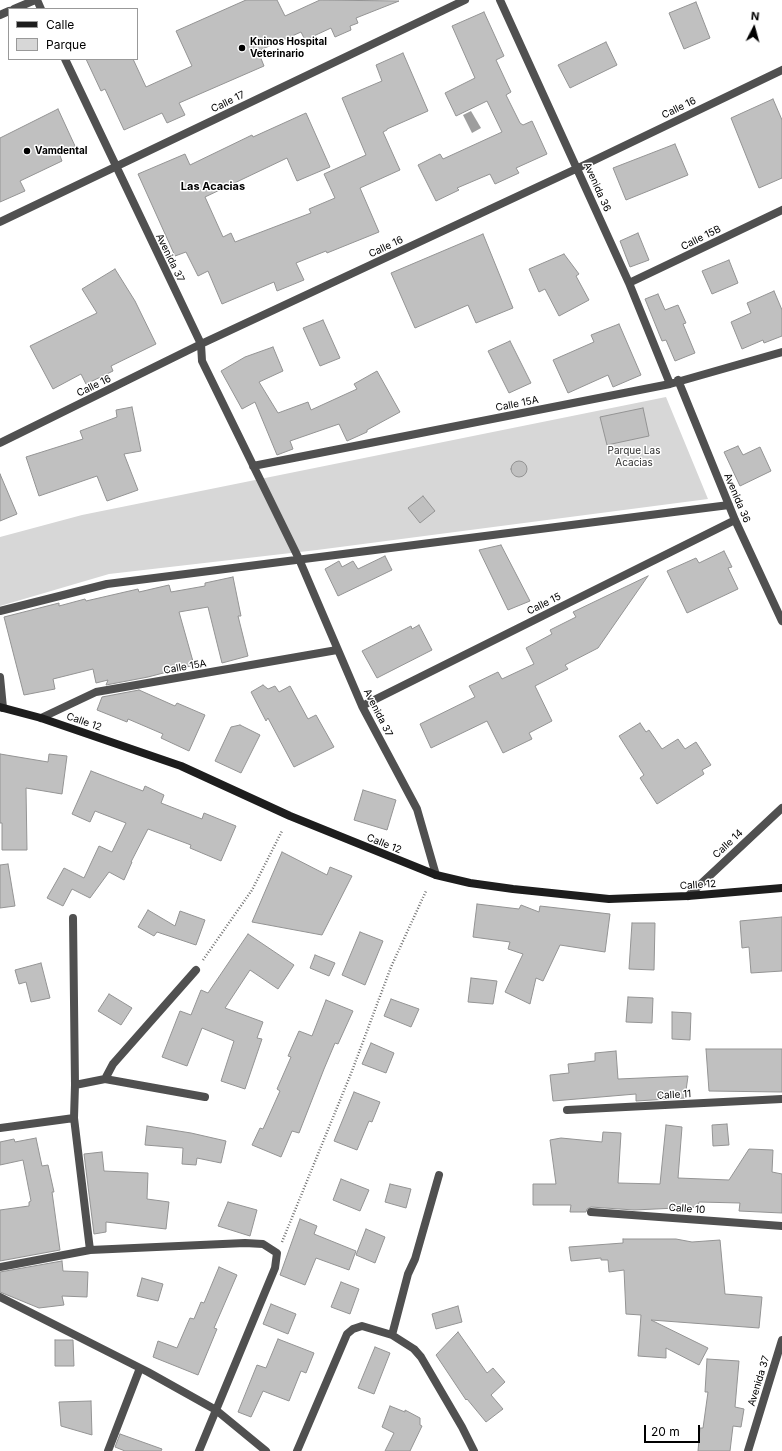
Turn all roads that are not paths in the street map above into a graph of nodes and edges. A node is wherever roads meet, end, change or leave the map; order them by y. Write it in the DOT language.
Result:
graph roads {
  1 [pos="36,0"];
  2 [pos="465,0"];
  3 [pos="500,0"];
  4 [pos="16,8"];
  5 [pos="65,60"];
  6 [pos="782,70"];
  7 [pos="115,167"];
  8 [pos="578,168"];
  9 [pos="782,210"];
  10 [pos="0,222"];
  11 [pos="629,283"];
  12 [pos="201,344"];
  13 [pos="782,352"];
  14 [pos="678,380"];
  15 [pos="670,384"];
  16 [pos="0,443"];
  17 [pos="253,466"];
  18 [pos="729,505"];
  19 [pos="735,520"];
  20 [pos="300,559"];
  21 [pos="0,612"];
  22 [pos="782,621"];
  23 [pos="337,650"];
  24 [pos="0,677"];
  25 [pos="362,706"];
  26 [pos="2,708"];
  27 [pos="41,718"];
  28 [pos="782,808"];
  29 [pos="436,875"];
  30 [pos="782,888"];
  31 [pos="688,896"];
  32 [pos="72,918"];
  33 [pos="196,970"];
  34 [pos="105,1079"];
  35 [pos="76,1084"];
  36 [pos="205,1097"];
  37 [pos="782,1099"];
  38 [pos="567,1110"];
  39 [pos="74,1118"];
  40 [pos="0,1128"];
  41 [pos="439,1176"];
  42 [pos="591,1212"];
  43 [pos="782,1226"];
  44 [pos="90,1250"];
  45 [pos="0,1267"];
  46 [pos="0,1297"];
  47 [pos="392,1335"];
  48 [pos="782,1340"];
  49 [pos="140,1368"];
  50 [pos="216,1410"];
  51 [pos="108,1451"];
  52 [pos="199,1451"];
  53 [pos="266,1451"];
  54 [pos="298,1451"];
  55 [pos="474,1451"];
  56 [pos="748,1451"];
  1 -- 4 [label="street"];
  2 -- 7 [label="street, Calle 17"];
  3 -- 8 [label="street, Avenida 36"];
  5 -- 7 [label="street, Avenida 37"];
  6 -- 8 [label="street, Calle 16"];
  7 -- 10 [label="street, Calle 17"];
  7 -- 12 [label="street, Avenida 37"];
  8 -- 11 [label="street, Avenida 36"];
  8 -- 12 [label="street, Calle 16"];
  9 -- 11 [label="street, Calle 15B"];
  11 -- 15 [label="street, Avenida 36"];
  12 -- 16 [label="street, Calle 16"];
  12 -- 17 [label="street, Avenida 37"];
  13 -- 14 [label="street, Calle 15A"];
  14 -- 15 [label="street, Calle 15A"];
  14 -- 18 [label="street, Avenida 36"];
  15 -- 17 [label="street, Calle 15A"];
  17 -- 20 [label="street, Avenida 37"];
  18 -- 19 [label="street, Avenida 36"];
  18 -- 20 [label="street"];
  19 -- 22 [label="street, Avenida 36"];
  19 -- 25 [label="street, Calle 15"];
  20 -- 21 [label="street"];
  20 -- 23 [label="street, Avenida 37"];
  23 -- 25 [label="street, Avenida 37"];
  23 -- 27 [label="street, Calle 15A"];
  24 -- 26 [label="street"];
  25 -- 29 [label="street, Avenida 37"];
  26 -- 27 [label="main road, Calle 12"];
  27 -- 29 [label="main road, Calle 12"];
  28 -- 31 [label="street, Calle 14"];
  29 -- 31 [label="main road, Calle 12"];
  30 -- 31 [label="main road, Calle 12"];
  32 -- 35 [label="street"];
  33 -- 34 [label="street"];
  34 -- 35 [label="street"];
  34 -- 36 [label="street"];
  35 -- 39 [label="street"];
  37 -- 38 [label="street, Calle 11"];
  39 -- 40 [label="street"];
  39 -- 44 [label="street"];
  41 -- 47 [label="street"];
  42 -- 43 [label="street, Calle 10"];
  44 -- 45 [label="street"];
  44 -- 50 [label="street"];
  46 -- 49 [label="street"];
  47 -- 54 [label="street"];
  47 -- 55 [label="street"];
  48 -- 56 [label="street, Avenida 37"];
  49 -- 50 [label="street"];
  49 -- 51 [label="street"];
  50 -- 52 [label="street"];
  50 -- 53 [label="street"];
}
